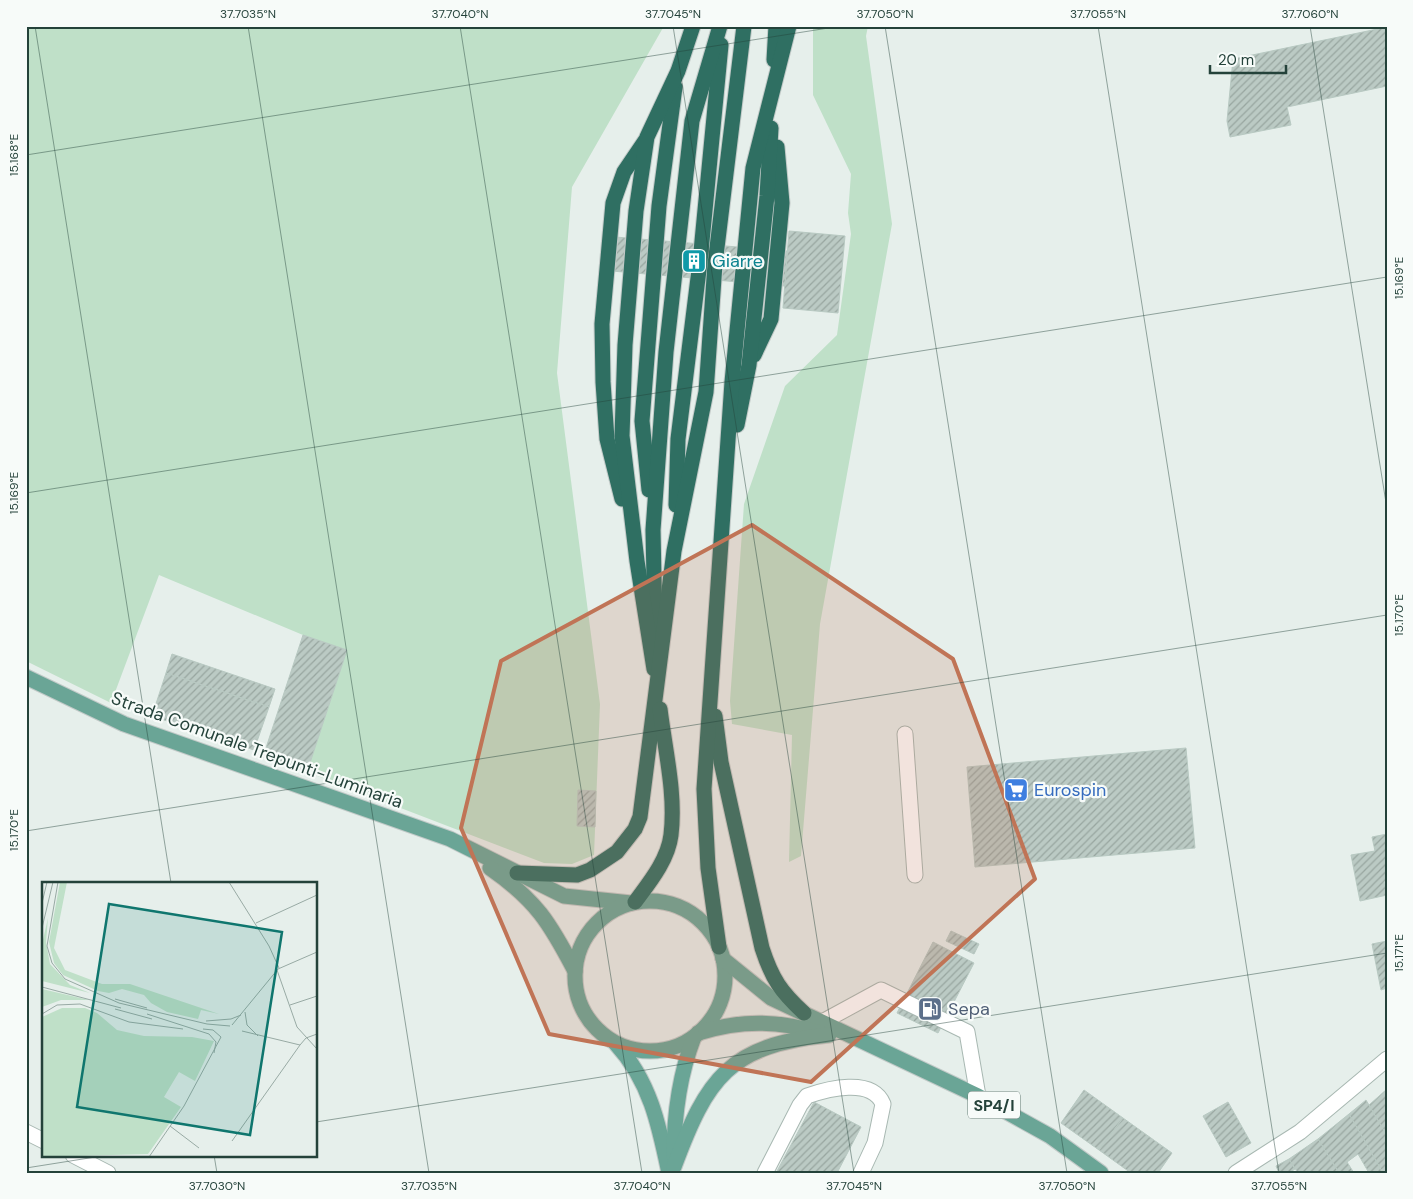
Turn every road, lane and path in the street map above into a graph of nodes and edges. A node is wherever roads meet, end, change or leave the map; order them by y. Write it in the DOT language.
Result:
graph roads {
  1 [pos="693,26"];
  2 [pos="721,26"];
  3 [pos="737,26"];
  4 [pos="744,26"];
  5 [pos="776,26"];
  6 [pos="789,26"];
  7 [pos="678,71"];
  8 [pos="773,96"];
  9 [pos="714,128"];
  10 [pos="647,137"];
  11 [pos="726,472"];
  12 [pos="653,530"];
  13 [pos="674,551"];
  14 [pos="637,561"];
  15 [pos="26,677"];
  16 [pos="657,687"];
  17 [pos="711,687"];
  18 [pos="905,734"];
  19 [pos="450,839"];
  20 [pos="517,873"];
  21 [pos="915,875"];
  22 [pos="633,903"];
  23 [pos="721,953"];
  24 [pos="576,971"];
  25 [pos="804,1013"];
  26 [pos="826,1028"];
  27 [pos="696,1035"];
  28 [pos="614,1041"];
  29 [pos="1387,1059"];
  30 [pos="978,1096"];
  31 [pos="26,1132"];
  32 [pos="42,1140"];
  33 [pos="75,1156"];
  34 [pos="672,1171"];
  35 [pos="108,1173"];
  36 [pos="765,1173"];
  37 [pos="860,1173"];
  38 [pos="1101,1173"];
  39 [pos="1236,1173"];
  1 -- 7 [label="highway"];
  2 -- 9 [label="highway"];
  2 -- 12 [label="highway"];
  3 -- 9 [label="highway"];
  4 -- 13 [label="highway"];
  5 -- 8 [label="highway"];
  6 -- 8 [label="highway"];
  7 -- 10 [label="highway"];
  7 -- 12 [label="highway"];
  8 -- 11 [label="highway"];
  8 -- 11 [label="highway"];
  9 -- 13 [label="highway"];
  10 -- 14 [label="highway"];
  10 -- 14 [label="highway"];
  11 -- 17 [label="highway"];
  12 -- 16 [label="highway"];
  13 -- 16 [label="highway"];
  14 -- 16 [label="highway"];
  15 -- 19 [label="main road, Strada Comunale Trepunti-Luminaria"];
  16 -- 20 [label="highway"];
  16 -- 22 [label="highway"];
  17 -- 23 [label="highway"];
  17 -- 25 [label="highway"];
  18 -- 21 [label="street"];
  19 -- 20 [label="main road"];
  19 -- 24 [label="main road"];
  20 -- 22 [label="main road"];
  22 -- 23 [label="main road"];
  22 -- 24 [label="main road"];
  23 -- 25 [label="main road"];
  23 -- 27 [label="main road"];
  24 -- 28 [label="main road"];
  25 -- 26 [label="main road"];
  26 -- 27 [label="main road"];
  26 -- 30 [label="main road, SP4/I"];
  26 -- 30 [label="street"];
  26 -- 34 [label="main road"];
  27 -- 28 [label="main road"];
  27 -- 34 [label="main road"];
  28 -- 34 [label="main road"];
  29 -- 39 [label="street"];
  30 -- 38 [label="main road, SP4/I"];
  31 -- 32 [label="street"];
  33 -- 35 [label="street"];
  36 -- 37 [label="street"];
}
